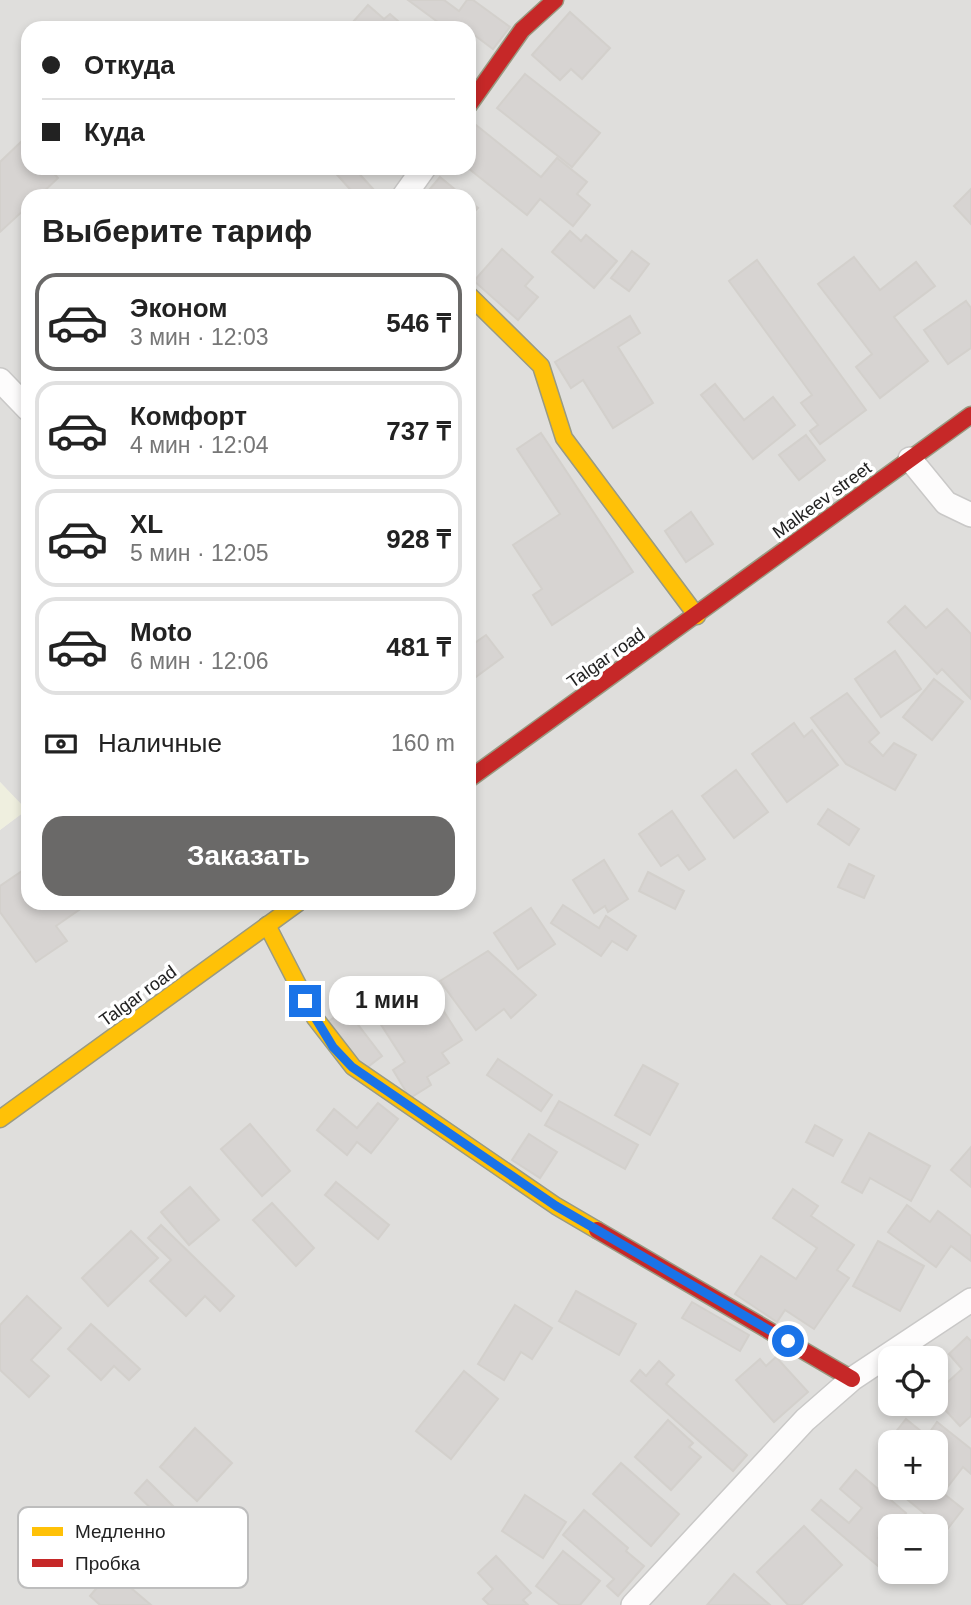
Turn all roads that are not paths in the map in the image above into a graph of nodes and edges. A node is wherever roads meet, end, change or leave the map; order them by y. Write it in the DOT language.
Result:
graph roads {
  1 [pos="555,0"];
  2 [pos="476,95"];
  3 [pos="476,302"];
  4 [pos="0,380"];
  5 [pos="21,402"];
  6 [pos="971,415"];
  7 [pos="910,460"];
  8 [pos="971,515"];
  9 [pos="697,617"];
  10 [pos="476,774"];
  11 [pos="289,910"];
  12 [pos="267,926"];
  13 [pos="0,1119"];
  14 [pos="971,1300"];
  15 [pos="852,1379"];
  16 [pos="633,1605"];
  1 -- 2 [label="street"];
  3 -- 9 [label="street"];
  4 -- 5 [label="street"];
  6 -- 7 [label="street, Malkeev street"];
  7 -- 8 [label="street"];
  7 -- 9 [label="street, Malkeev street"];
  9 -- 10 [label="street, Talgar road"];
  11 -- 12 [label="street, Talgar road"];
  12 -- 13 [label="street, Talgar road"];
  12 -- 15 [label="street"];
  14 -- 15 [label="street"];
  15 -- 16 [label="street"];
}
